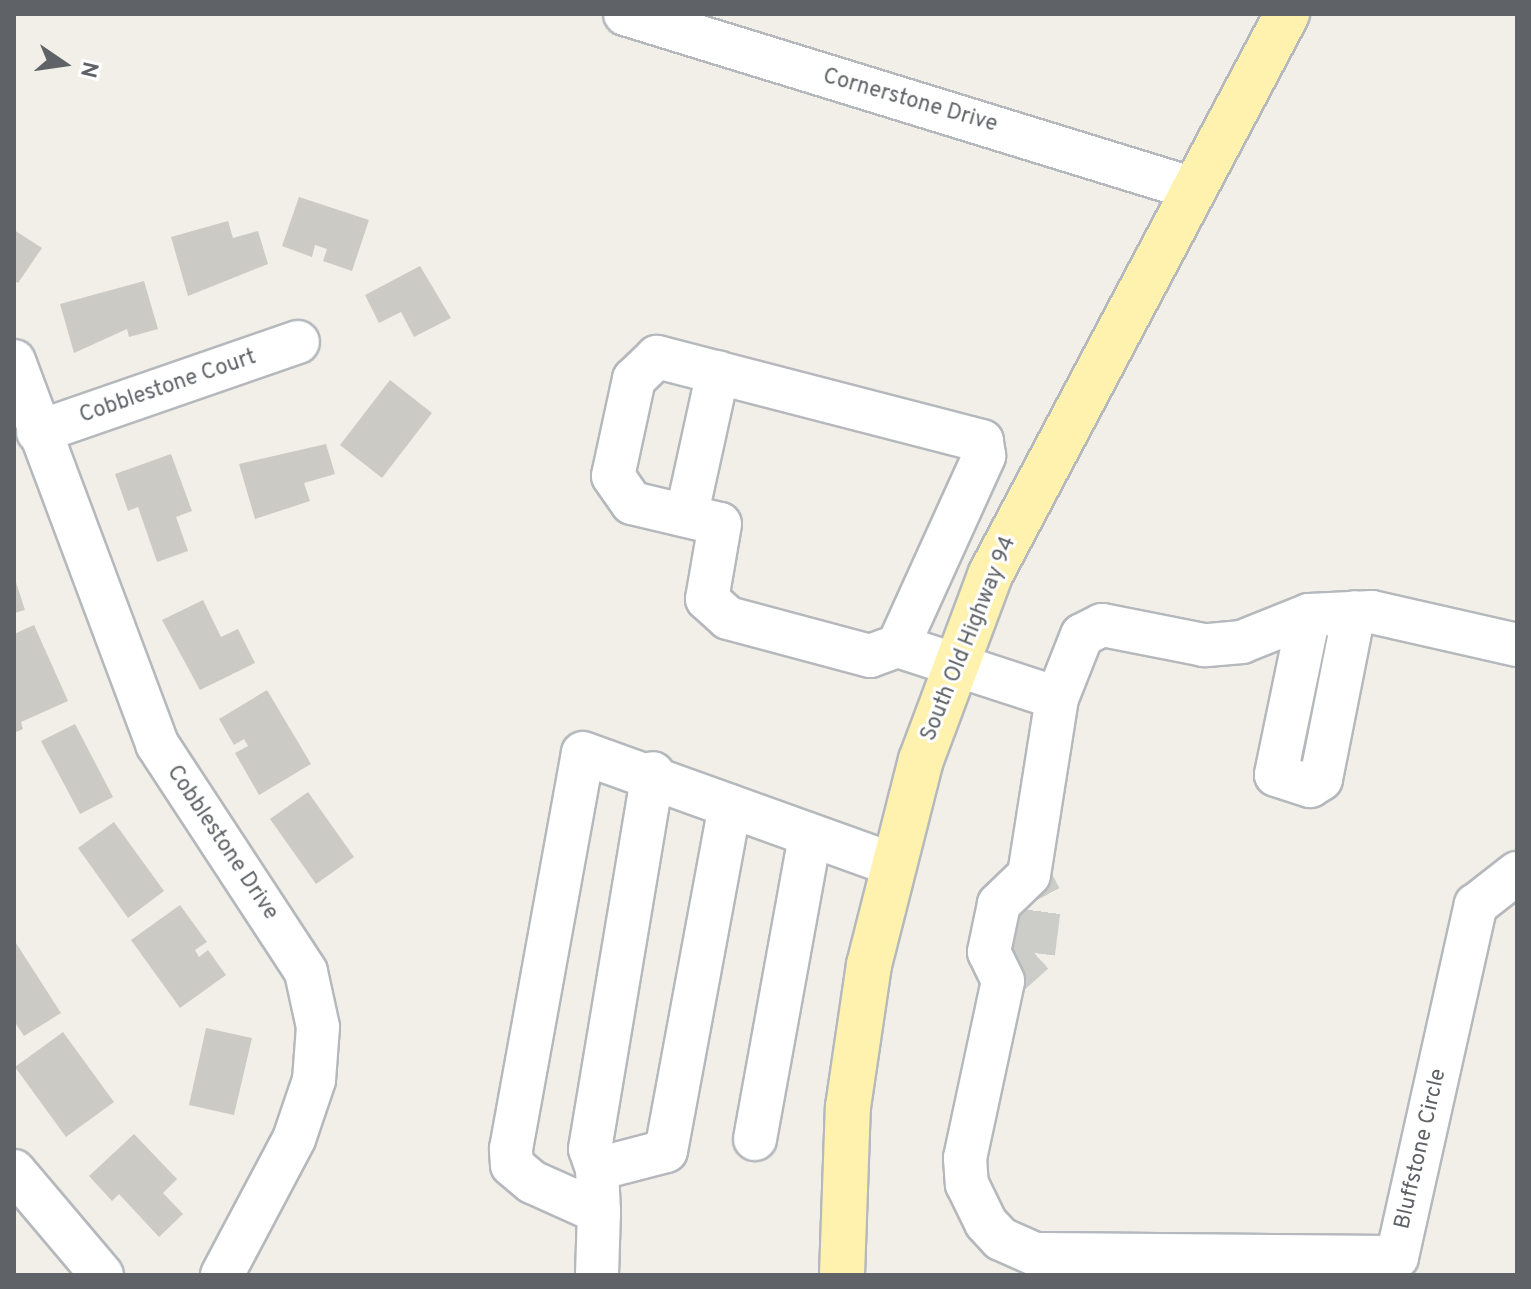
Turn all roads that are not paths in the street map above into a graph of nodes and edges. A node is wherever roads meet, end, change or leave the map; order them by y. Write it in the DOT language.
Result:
graph roads {
  1 [pos="625,14"];
  2 [pos="1287,14"];
  3 [pos="1194,189"];
  4 [pos="298,342"];
  5 [pos="14,361"];
  6 [pos="718,372"];
  7 [pos="38,432"];
  8 [pos="687,513"];
  9 [pos="1354,612"];
  10 [pos="1309,615"];
  11 [pos="1517,645"];
  12 [pos="898,646"];
  13 [pos="955,667"];
  14 [pos="1057,698"];
  15 [pos="653,773"];
  16 [pos="730,806"];
  17 [pos="810,837"];
  18 [pos="891,864"];
  19 [pos="1517,873"];
  20 [pos="755,1139"];
  21 [pos="597,1169"];
  22 [pos="16,1179"];
  23 [pos="599,1212"];
  24 [pos="1406,1266"];
  25 [pos="102,1275"];
  26 [pos="222,1275"];
  27 [pos="597,1275"];
  28 [pos="842,1275"];
  1 -- 3 [label="street, Cornerstone Drive"];
  2 -- 3 [label="main road, South Old Highway 94"];
  3 -- 13 [label="main road, South Old Highway 94"];
  4 -- 7 [label="street, Cobblestone Court"];
  5 -- 7 [label="street, Cobblestone Drive"];
  6 -- 8 [label="street"];
  6 -- 8 [label="street"];
  6 -- 12 [label="street"];
  7 -- 26 [label="street, Cobblestone Drive"];
  8 -- 12 [label="street"];
  9 -- 10 [label="street"];
  9 -- 10 [label="street"];
  9 -- 11 [label="street"];
  10 -- 14 [label="street"];
  12 -- 13 [label="street"];
  13 -- 14 [label="street"];
  13 -- 18 [label="main road, South Old Highway 94"];
  14 -- 24 [label="street, Bluffstone Circle"];
  15 -- 16 [label="street"];
  15 -- 21 [label="street"];
  15 -- 23 [label="street"];
  16 -- 17 [label="street"];
  16 -- 21 [label="street"];
  17 -- 18 [label="street"];
  17 -- 20 [label="street"];
  18 -- 28 [label="main road, South Old Highway 94"];
  19 -- 24 [label="street, Bluffstone Circle"];
  21 -- 23 [label="street"];
  22 -- 25 [label="street"];
  23 -- 27 [label="street"];
}
